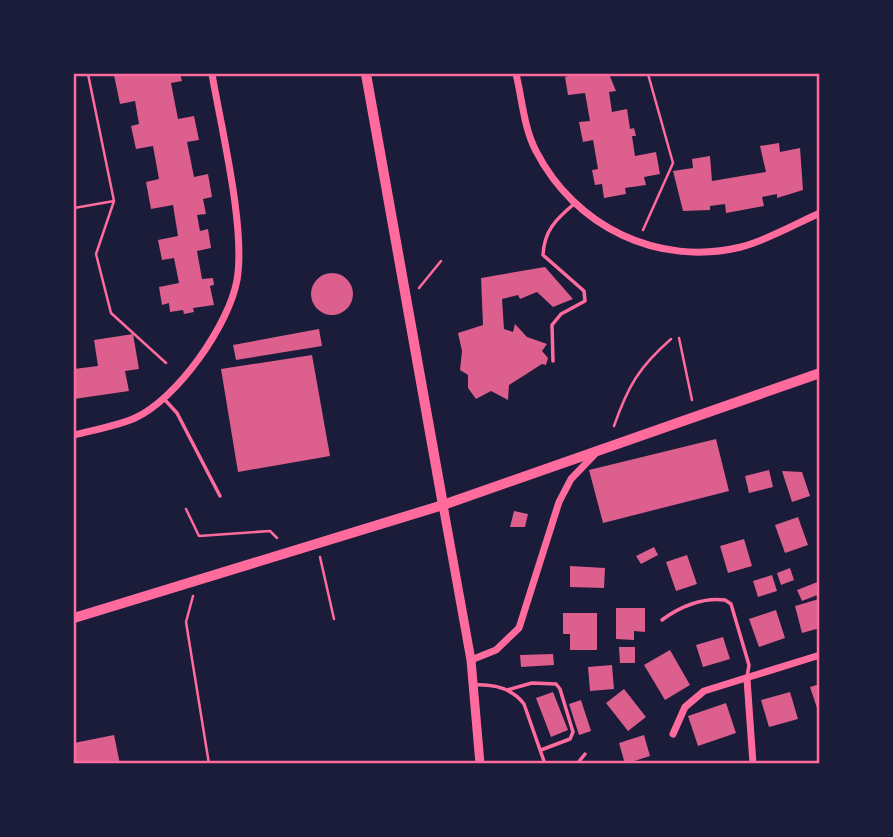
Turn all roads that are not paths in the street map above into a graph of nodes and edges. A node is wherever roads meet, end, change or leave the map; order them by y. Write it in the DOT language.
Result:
graph roads {
  1 [pos="212,74"];
  2 [pos="366,74"];
  3 [pos="516,74"];
  4 [pos="574,204"];
  5 [pos="820,213"];
  6 [pos="553,361"];
  7 [pos="820,373"];
  8 [pos="165,400"];
  9 [pos="74,435"];
  10 [pos="595,454"];
  11 [pos="220,496"];
  12 [pos="443,505"];
  13 [pos="74,618"];
  14 [pos="662,620"];
  15 [pos="820,655"];
  16 [pos="471,660"];
  17 [pos="747,679"];
  18 [pos="474,685"];
  19 [pos="507,690"];
  20 [pos="673,734"];
  21 [pos="541,750"];
  22 [pos="585,754"];
  23 [pos="480,764"];
  24 [pos="545,764"];
  25 [pos="577,764"];
  26 [pos="753,764"];
  1 -- 8 [label="street"];
  2 -- 12 [label="main road"];
  3 -- 4 [label="street"];
  4 -- 5 [label="street"];
  4 -- 6 [label="lane"];
  7 -- 10 [label="main road"];
  8 -- 9 [label="street"];
  8 -- 11 [label="lane"];
  10 -- 12 [label="main road"];
  10 -- 16 [label="street"];
  12 -- 13 [label="main road"];
  12 -- 16 [label="street"];
  14 -- 17 [label="lane"];
  15 -- 17 [label="street"];
  16 -- 18 [label="street"];
  17 -- 20 [label="street"];
  17 -- 26 [label="street"];
  18 -- 19 [label="lane"];
  18 -- 23 [label="street"];
  19 -- 21 [label="lane"];
  19 -- 21 [label="lane"];
  21 -- 24 [label="lane"];
  22 -- 25 [label="lane"];
}
